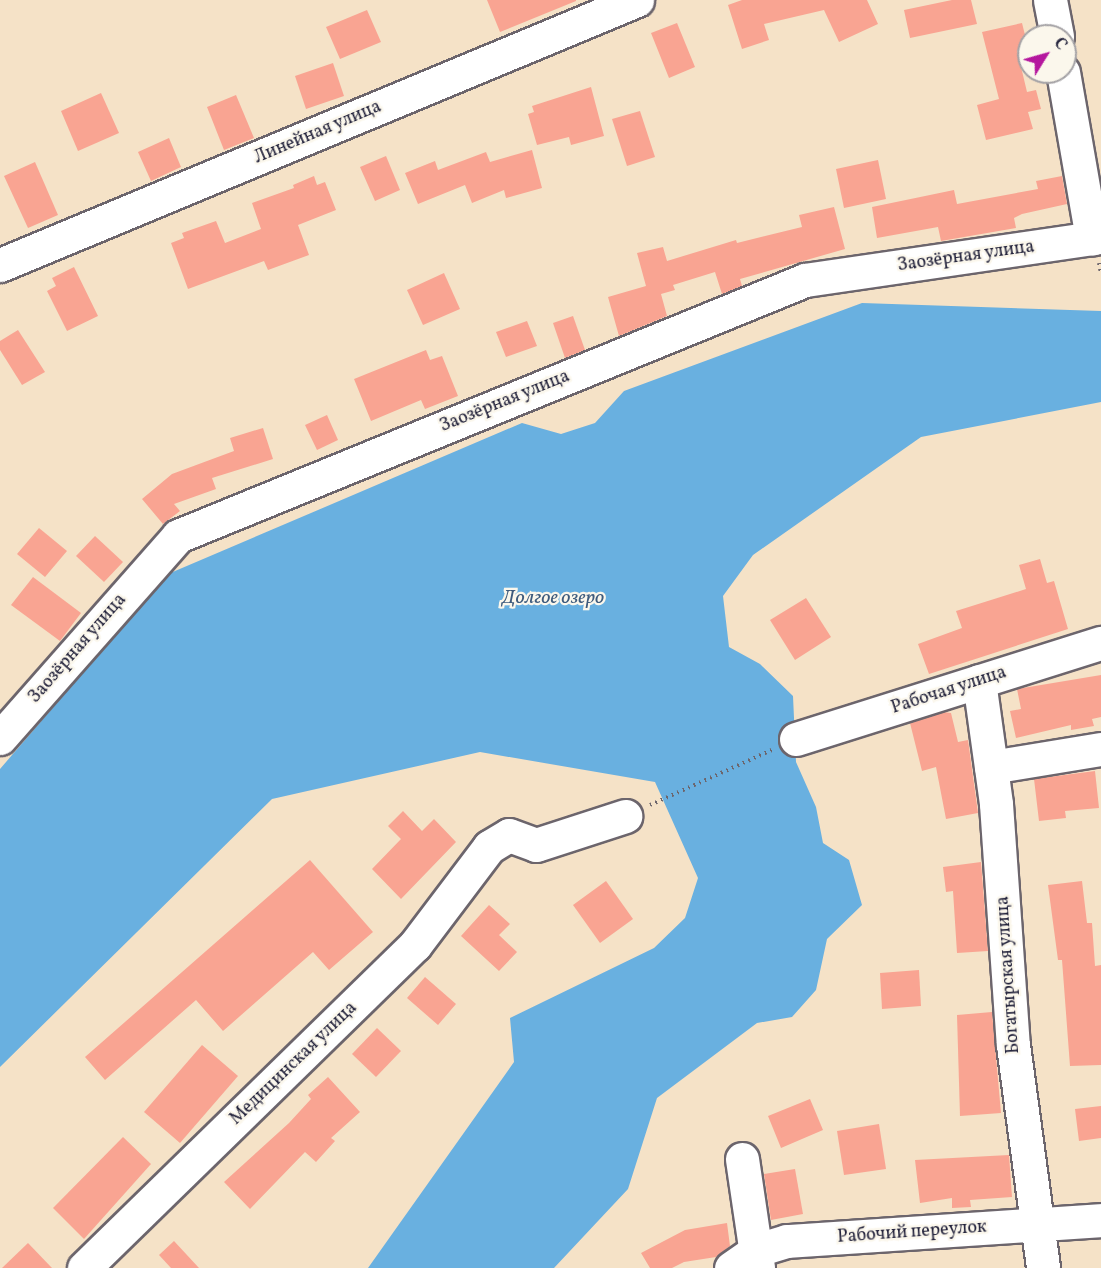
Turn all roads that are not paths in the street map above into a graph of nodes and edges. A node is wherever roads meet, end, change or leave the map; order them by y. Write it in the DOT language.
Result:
graph roads {
  1 [pos="637,0"];
  2 [pos="1050,0"];
  3 [pos="1055,24"];
  4 [pos="1065,84"];
  5 [pos="1097,238"];
  6 [pos="0,265"];
  7 [pos="1101,643"];
  8 [pos="979,681"];
  9 [pos="0,738"];
  10 [pos="796,740"];
  11 [pos="1101,749"];
  12 [pos="991,767"];
  13 [pos="624,816"];
  14 [pos="742,1159"];
  15 [pos="1101,1220"];
  16 [pos="1039,1224"];
  17 [pos="97,1261"];
  18 [pos="748,1262"];
  19 [pos="1043,1268"];
  1 -- 6 [label="street, Линейная улица"];
  2 -- 3 [label="street"];
  4 -- 5 [label="street"];
  5 -- 9 [label="street, Заозёрная улица"];
  7 -- 8 [label="street, Рабочая улица"];
  8 -- 10 [label="street, Рабочая улица"];
  8 -- 12 [label="street, Богатырская улица"];
  11 -- 12 [label="street"];
  12 -- 16 [label="street, Богатырская улица"];
  13 -- 17 [label="street, Медицинская улица"];
  14 -- 18 [label="street"];
  15 -- 16 [label="street, Рабочий переулок"];
  16 -- 18 [label="street, Рабочий переулок"];
  16 -- 19 [label="street, Богатырская улица"];
}
